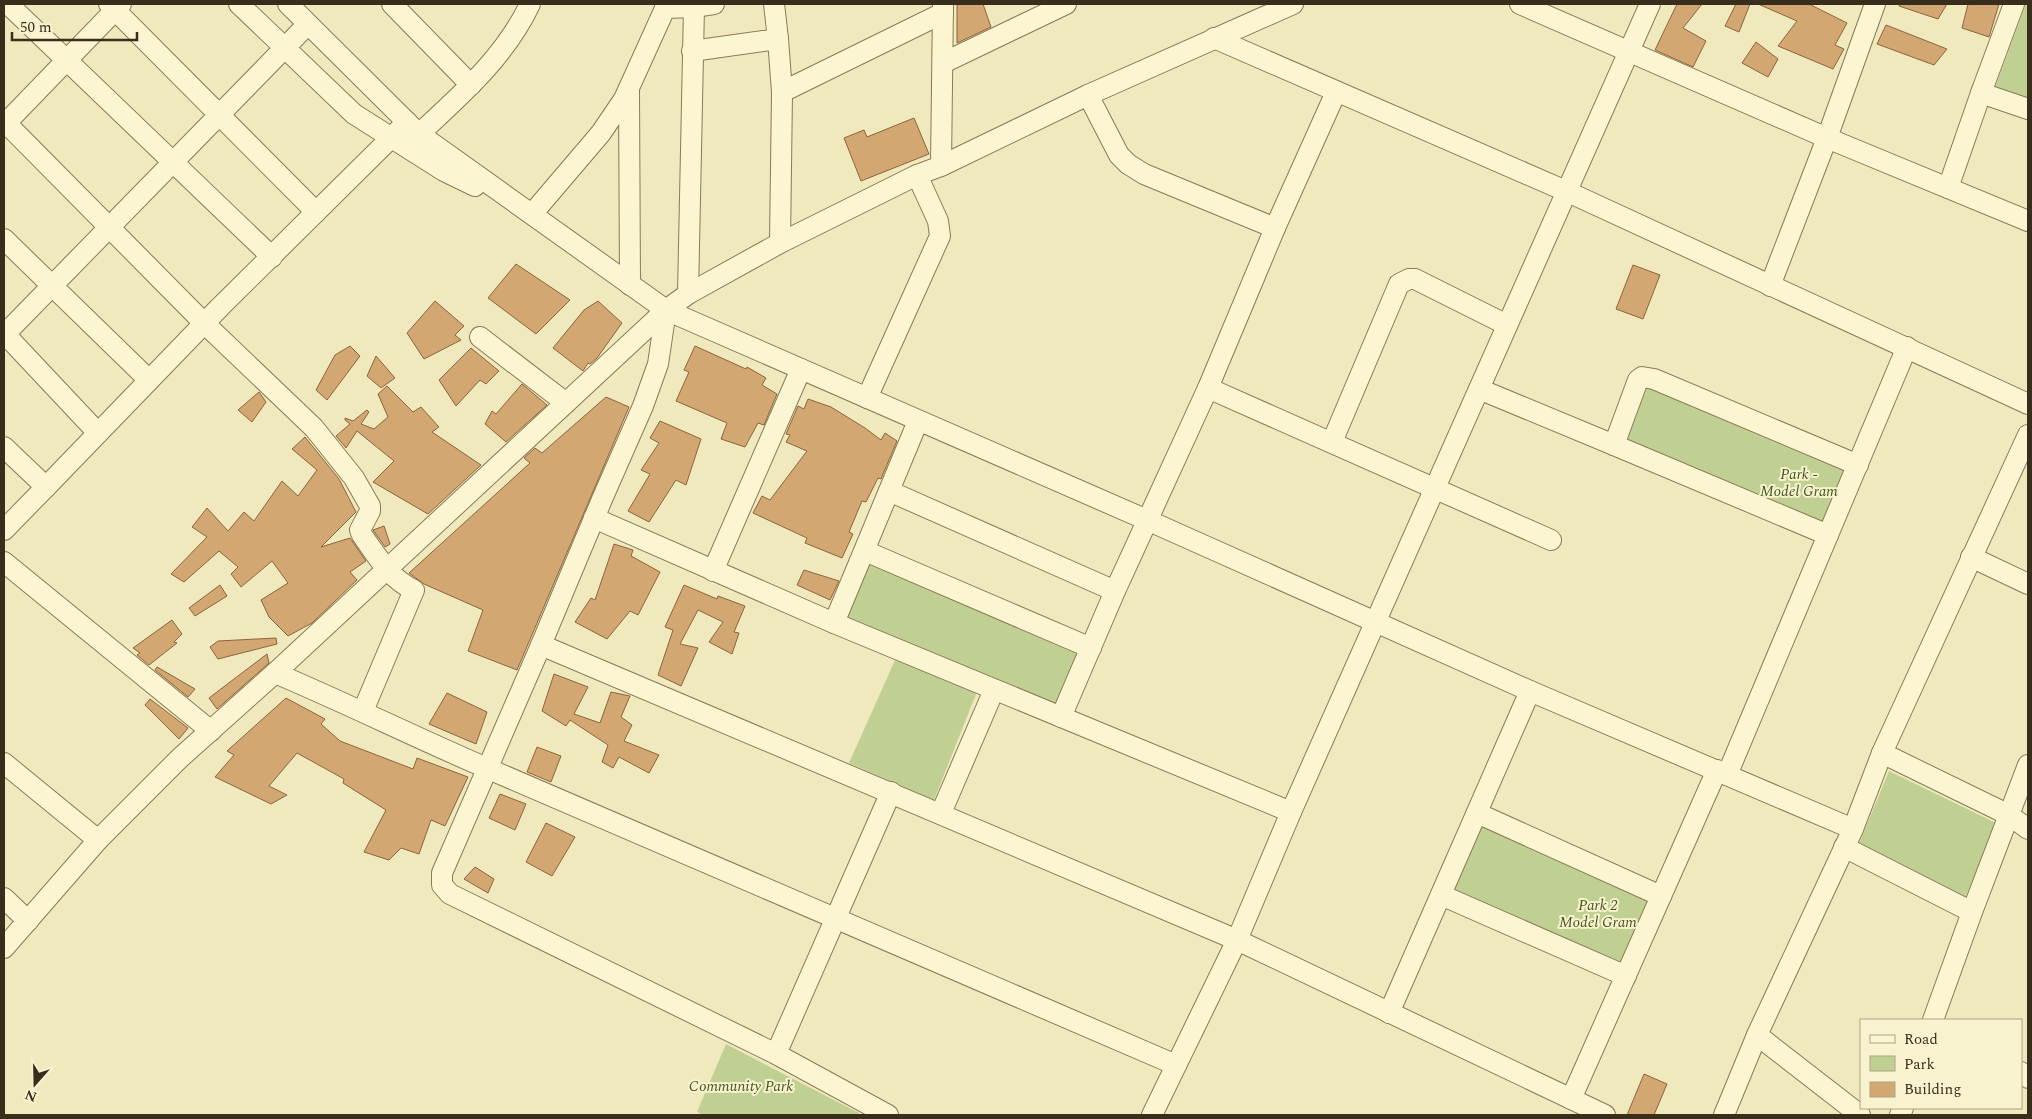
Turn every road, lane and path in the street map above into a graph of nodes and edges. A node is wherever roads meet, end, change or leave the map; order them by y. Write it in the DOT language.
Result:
graph roads {
  1 [pos="8,4"];
  2 [pos="239,4"];
  3 [pos="288,4"];
  4 [pos="392,4"];
  5 [pos="530,4"];
  6 [pos="714,4"];
  7 [pos="774,4"];
  8 [pos="1066,4"];
  9 [pos="1520,4"];
  10 [pos="1650,4"];
  11 [pos="1875,4"];
  12 [pos="2014,4"];
  13 [pos="115,6"];
  14 [pos="666,6"];
  15 [pos="1280,6"];
  16 [pos="694,7"];
  17 [pos="943,8"];
  18 [pos="308,24"];
  19 [pos="1214,38"];
  20 [pos="778,39"];
  21 [pos="285,48"];
  22 [pos="692,51"];
  23 [pos="1630,52"];
  24 [pos="67,61"];
  25 [pos="943,63"];
  26 [pos="471,85"];
  27 [pos="629,88"];
  28 [pos="782,92"];
  29 [pos="1336,92"];
  30 [pos="1981,93"];
  31 [pos="1088,95"];
  32 [pos="2028,109"];
  33 [pos="220,114"];
  34 [pos="4,123"];
  35 [pos="413,128"];
  36 [pos="390,138"];
  37 [pos="1827,138"];
  38 [pos="173,162"];
  39 [pos="941,166"];
  40 [pos="917,175"];
  41 [pos="1948,188"];
  42 [pos="1568,192"];
  43 [pos="506,196"];
  44 [pos="316,212"];
  45 [pos="532,214"];
  46 [pos="2028,220"];
  47 [pos="108,228"];
  48 [pos="1274,228"];
  49 [pos="4,239"];
  50 [pos="780,243"];
  51 [pos="272,257"];
  52 [pos="630,285"];
  53 [pos="52,286"];
  54 [pos="1770,286"];
  55 [pos="688,294"];
  56 [pos="666,310"];
  57 [pos="204,323"];
  58 [pos="1507,324"];
  59 [pos="4,334"];
  60 [pos="480,337"];
  61 [pos="1907,347"];
  62 [pos="801,369"];
  63 [pos="149,380"];
  64 [pos="1208,388"];
  65 [pos="1479,389"];
  66 [pos="868,398"];
  67 [pos="566,403"];
  68 [pos="2028,404"];
  69 [pos="918,422"];
  70 [pos="98,433"];
  71 [pos="2028,435"];
  72 [pos="1332,442"];
  73 [pos="1614,446"];
  74 [pos="4,447"];
  75 [pos="1858,465"];
  76 [pos="46,487"];
  77 [pos="1435,489"];
  78 [pos="889,492"];
  79 [pos="594,518"];
  80 [pos="1147,520"];
  81 [pos="4,530"];
  82 [pos="1828,536"];
  83 [pos="1551,540"];
  84 [pos="865,551"];
  85 [pos="1971,557"];
  86 [pos="4,562"];
  87 [pos="387,570"];
  88 [pos="713,571"];
  89 [pos="2028,584"];
  90 [pos="1115,591"];
  91 [pos="834,623"];
  92 [pos="1376,624"];
  93 [pos="541,645"];
  94 [pos="1090,648"];
  95 [pos="275,673"];
  96 [pos="994,690"];
  97 [pos="1530,691"];
  98 [pos="363,711"];
  99 [pos="1061,717"];
  100 [pos="211,730"];
  101 [pos="1882,753"];
  102 [pos="4,763"];
  103 [pos="2028,765"];
  104 [pos="487,768"];
  105 [pos="1722,772"];
  106 [pos="891,792"];
  107 [pos="1292,812"];
  108 [pos="941,813"];
  109 [pos="1477,813"];
  110 [pos="2009,815"];
  111 [pos="2028,829"];
  112 [pos="1848,838"];
  113 [pos="98,840"];
  114 [pos="1441,895"];
  115 [pos="1661,896"];
  116 [pos="4,898"];
  117 [pos="1972,912"];
  118 [pos="836,920"];
  119 [pos="28,921"];
  120 [pos="1237,940"];
  121 [pos="4,948"];
  122 [pos="1626,976"];
  123 [pos="1389,1013"];
  124 [pos="1939,1018"];
  125 [pos="1757,1035"];
  126 [pos="776,1054"];
  127 [pos="1176,1065"];
  128 [pos="1571,1099"];
  129 [pos="888,1115"];
  130 [pos="1152,1115"];
  131 [pos="1605,1115"];
  132 [pos="1724,1115"];
  133 [pos="1860,1115"];
  1 -- 24 [label="street"];
  2 -- 21 [label="street"];
  3 -- 18 [label="street"];
  4 -- 26 [label="street"];
  5 -- 26 [label="street"];
  6 -- 16 [label="street"];
  7 -- 20 [label="street"];
  8 -- 25 [label="street"];
  9 -- 23 [label="street"];
  10 -- 23 [label="street"];
  11 -- 37 [label="street"];
  12 -- 30 [label="street"];
  13 -- 24 [label="street"];
  13 -- 33 [label="street"];
  14 -- 16 [label="street"];
  14 -- 27 [label="street"];
  15 -- 19 [label="street"];
  16 -- 22 [label="street"];
  17 -- 25 [label="street"];
  17 -- 28 [label="street"];
  18 -- 21 [label="street"];
  18 -- 35 [label="street"];
  19 -- 29 [label="street"];
  19 -- 31 [label="street"];
  20 -- 22 [label="street"];
  20 -- 28 [label="street"];
  21 -- 33 [label="street"];
  21 -- 36 [label="street"];
  22 -- 55 [label="street"];
  23 -- 37 [label="street"];
  23 -- 42 [label="street"];
  24 -- 34 [label="street"];
  24 -- 38 [label="street"];
  25 -- 39 [label="street"];
  26 -- 35 [label="street"];
  27 -- 45 [label="street"];
  27 -- 52 [label="street"];
  28 -- 50 [label="street"];
  29 -- 42 [label="street"];
  29 -- 48 [label="street"];
  30 -- 32 [label="street"];
  30 -- 41 [label="street"];
  31 -- 39 [label="street"];
  31 -- 48 [label="street"];
  33 -- 38 [label="street"];
  33 -- 44 [label="street"];
  34 -- 47 [label="street"];
  35 -- 36 [label="street"];
  35 -- 43 [label="street"];
  36 -- 43 [label="street"];
  36 -- 44 [label="street"];
  37 -- 41 [label="street"];
  37 -- 54 [label="street"];
  38 -- 47 [label="street"];
  38 -- 51 [label="street"];
  39 -- 40 [label="street"];
  40 -- 50 [label="street"];
  40 -- 66 [label="street"];
  41 -- 46 [label="street"];
  42 -- 54 [label="street"];
  42 -- 58 [label="street"];
  43 -- 45 [label="street"];
  44 -- 51 [label="street"];
  45 -- 52 [label="street"];
  47 -- 53 [label="street"];
  47 -- 57 [label="street"];
  48 -- 64 [label="street"];
  49 -- 53 [label="street"];
  50 -- 55 [label="street"];
  51 -- 57 [label="street"];
  52 -- 56 [label="street"];
  53 -- 59 [label="street"];
  53 -- 63 [label="street"];
  54 -- 61 [label="street"];
  55 -- 56 [label="street"];
  56 -- 62 [label="street"];
  56 -- 67 [label="street"];
  56 -- 79 [label="street"];
  57 -- 63 [label="street"];
  57 -- 87 [label="street"];
  58 -- 65 [label="street"];
  58 -- 72 [label="street"];
  59 -- 70 [label="street"];
  60 -- 67 [label="street"];
  61 -- 68 [label="street"];
  61 -- 75 [label="street"];
  62 -- 66 [label="street"];
  62 -- 88 [label="street"];
  63 -- 70 [label="street"];
  64 -- 72 [label="street"];
  64 -- 80 [label="street"];
  65 -- 73 [label="street"];
  65 -- 77 [label="street"];
  66 -- 69 [label="street"];
  67 -- 87 [label="street"];
  69 -- 78 [label="street"];
  69 -- 80 [label="street"];
  70 -- 76 [label="street"];
  71 -- 85 [label="street"];
  72 -- 77 [label="street"];
  73 -- 75 [label="street"];
  73 -- 82 [label="street"];
  74 -- 76 [label="street"];
  75 -- 82 [label="street"];
  76 -- 81 [label="street"];
  77 -- 83 [label="street"];
  77 -- 92 [label="street"];
  78 -- 84 [label="street"];
  78 -- 90 [label="street"];
  79 -- 88 [label="street"];
  79 -- 93 [label="street"];
  80 -- 90 [label="street"];
  80 -- 92 [label="street"];
  82 -- 105 [label="street"];
  84 -- 91 [label="street"];
  84 -- 94 [label="street"];
  85 -- 89 [label="street"];
  85 -- 101 [label="street"];
  86 -- 100 [label="street"];
  87 -- 95 [label="street"];
  87 -- 98 [label="street"];
  88 -- 91 [label="street"];
  90 -- 94 [label="street"];
  91 -- 96 [label="street"];
  92 -- 97 [label="street"];
  92 -- 107 [label="street"];
  93 -- 104 [label="street"];
  93 -- 106 [label="street"];
  94 -- 99 [label="street"];
  95 -- 98 [label="street"];
  95 -- 100 [label="street"];
  96 -- 99 [label="street"];
  96 -- 108 [label="street"];
  97 -- 105 [label="street"];
  97 -- 109 [label="street"];
  98 -- 104 [label="street"];
  99 -- 107 [label="street"];
  100 -- 113 [label="street"];
  101 -- 110 [label="street"];
  101 -- 112 [label="street"];
  102 -- 113 [label="street"];
  103 -- 110 [label="street"];
  104 -- 118 [label="street"];
  104 -- 126 [label="street"];
  105 -- 112 [label="street"];
  105 -- 115 [label="street"];
  106 -- 108 [label="street"];
  106 -- 118 [label="street"];
  107 -- 120 [label="street"];
  108 -- 120 [label="street"];
  109 -- 114 [label="street"];
  109 -- 115 [label="street"];
  110 -- 111 [label="street"];
  110 -- 117 [label="street"];
  112 -- 117 [label="street"];
  112 -- 125 [label="street"];
  113 -- 119 [label="street"];
  114 -- 122 [label="street"];
  114 -- 123 [label="street"];
  115 -- 122 [label="street"];
  116 -- 119 [label="street"];
  117 -- 124 [label="street"];
  118 -- 126 [label="street"];
  118 -- 127 [label="street"];
  119 -- 121 [label="street"];
  120 -- 123 [label="street"];
  120 -- 127 [label="street"];
  122 -- 128 [label="street"];
  123 -- 128 [label="street"];
  125 -- 132 [label="street"];
  125 -- 133 [label="street"];
  126 -- 129 [label="street"];
  127 -- 130 [label="street"];
  128 -- 131 [label="street"];
}
